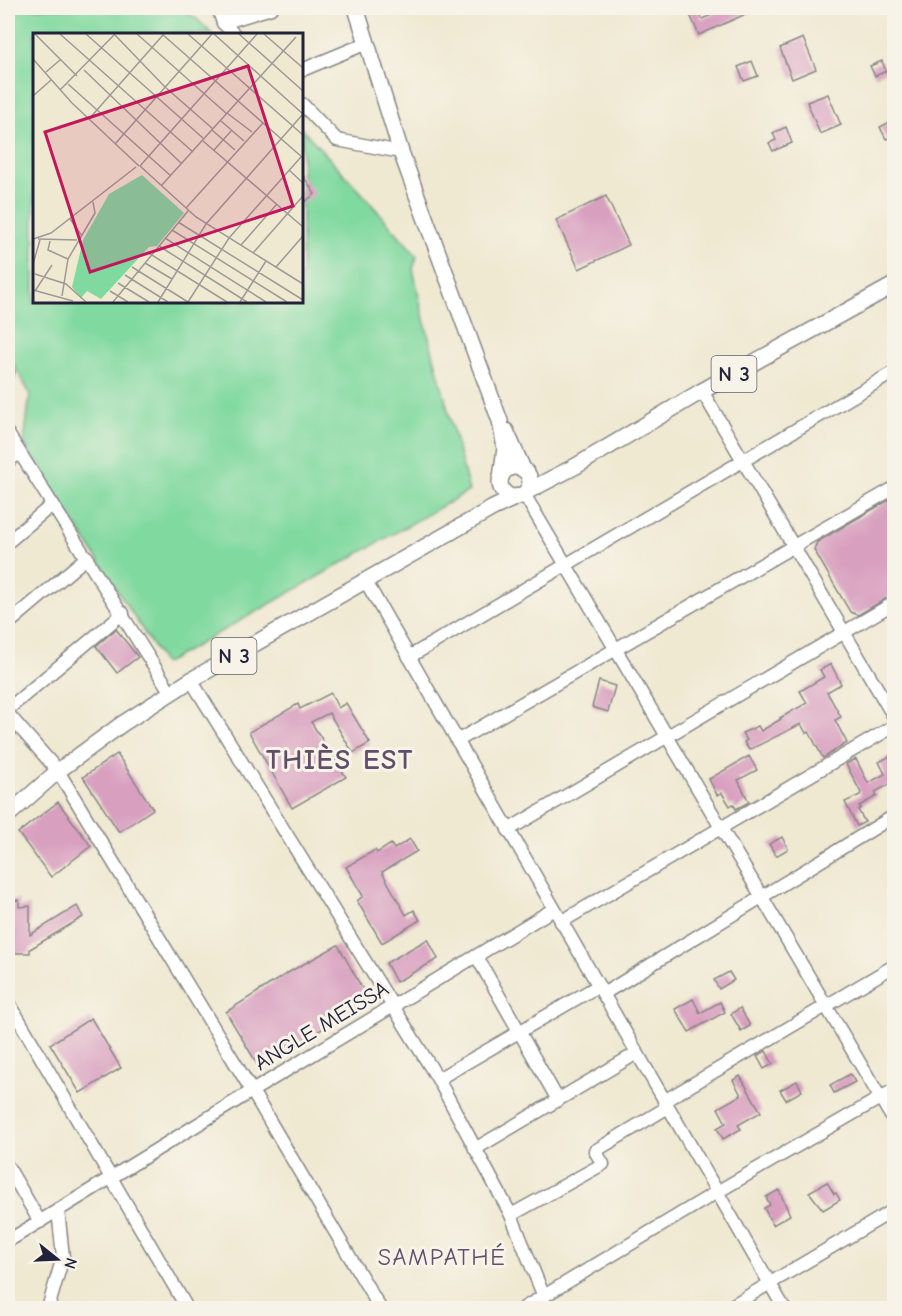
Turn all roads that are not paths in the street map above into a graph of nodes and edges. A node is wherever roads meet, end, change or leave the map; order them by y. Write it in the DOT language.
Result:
graph roads {
  1 [pos="218,8"];
  2 [pos="272,8"];
  3 [pos="356,8"];
  4 [pos="224,23"];
  5 [pos="233,33"];
  6 [pos="367,43"];
  7 [pos="303,70"];
  8 [pos="303,105"];
  9 [pos="401,152"];
  10 [pos="894,285"];
  11 [pos="894,372"];
  12 [pos="702,391"];
  13 [pos="500,421"];
  14 [pos="8,434"];
  15 [pos="19,452"];
  16 [pos="743,461"];
  17 [pos="8,462"];
  18 [pos="576,466"];
  19 [pos="525,471"];
  20 [pos="501,480"];
  21 [pos="894,488"];
  22 [pos="524,494"];
  23 [pos="53,504"];
  24 [pos="474,519"];
  25 [pos="8,542"];
  26 [pos="794,547"];
  27 [pos="87,557"];
  28 [pos="566,565"];
  29 [pos="365,580"];
  30 [pos="894,603"];
  31 [pos="123,613"];
  32 [pos="8,624"];
  33 [pos="844,633"];
  34 [pos="616,651"];
  35 [pos="409,657"];
  36 [pos="191,680"];
  37 [pos="171,693"];
  38 [pos="8,709"];
  39 [pos="8,714"];
  40 [pos="894,717"];
  41 [pos="894,726"];
  42 [pos="667,736"];
  43 [pos="457,741"];
  44 [pos="58,771"];
  45 [pos="8,815"];
  46 [pos="894,816"];
  47 [pos="721,828"];
  48 [pos="508,830"];
  49 [pos="762,897"];
  50 [pos="554,909"];
  51 [pos="561,922"];
  52 [pos="477,957"];
  53 [pos="894,966"];
  54 [pos="600,990"];
  55 [pos="8,1001"];
  56 [pos="826,1006"];
  57 [pos="394,1007"];
  58 [pos="520,1031"];
  59 [pos="637,1053"];
  60 [pos="438,1079"];
  61 [pos="252,1090"];
  62 [pos="894,1090"];
  63 [pos="881,1098"];
  64 [pos="558,1100"];
  65 [pos="666,1104"];
  66 [pos="894,1121"];
  67 [pos="475,1149"];
  68 [pos="8,1167"];
  69 [pos="111,1178"];
  70 [pos="717,1192"];
  71 [pos="58,1210"];
  72 [pos="894,1210"];
  73 [pos="512,1215"];
  74 [pos="40,1222"];
  75 [pos="8,1241"];
  76 [pos="769,1283"];
  77 [pos="544,1297"];
  78 [pos="49,1305"];
  79 [pos="187,1308"];
  80 [pos="380,1308"];
  81 [pos="524,1308"];
  82 [pos="728,1308"];
  83 [pos="784,1308"];
  1 -- 4 [label="street"];
  2 -- 4 [label="street"];
  3 -- 6 [label="main road"];
  4 -- 5 [label="street"];
  6 -- 7 [label="street"];
  6 -- 9 [label="main road"];
  8 -- 9 [label="street"];
  9 -- 13 [label="main road"];
  10 -- 12 [label="main road, N 3"];
  11 -- 16 [label="street"];
  12 -- 16 [label="street"];
  12 -- 18 [label="main road, N 3"];
  13 -- 19 [label="main road"];
  13 -- 20 [label="main road"];
  14 -- 15 [label="street"];
  15 -- 17 [label="street"];
  15 -- 23 [label="street"];
  16 -- 26 [label="street"];
  16 -- 28 [label="street"];
  18 -- 19 [label="main road, N 3"];
  18 -- 22 [label="main road, N 3"];
  19 -- 20 [label="main road"];
  19 -- 22 [label="main road"];
  20 -- 22 [label="main road"];
  20 -- 24 [label="main road, N 3"];
  21 -- 26 [label="street"];
  22 -- 24 [label="main road, N 3"];
  22 -- 28 [label="street"];
  23 -- 25 [label="street"];
  23 -- 27 [label="street"];
  24 -- 29 [label="main road, N 3"];
  26 -- 33 [label="street"];
  26 -- 34 [label="street"];
  27 -- 31 [label="street"];
  27 -- 32 [label="street"];
  28 -- 34 [label="street"];
  28 -- 35 [label="street"];
  29 -- 35 [label="street"];
  29 -- 36 [label="main road, N 3"];
  30 -- 33 [label="street"];
  31 -- 37 [label="street"];
  31 -- 38 [label="street"];
  33 -- 40 [label="street"];
  33 -- 42 [label="street"];
  34 -- 42 [label="street"];
  34 -- 43 [label="street"];
  35 -- 43 [label="street"];
  36 -- 37 [label="main road, N 3"];
  36 -- 57 [label="street"];
  37 -- 44 [label="main road, N 3"];
  39 -- 44 [label="street"];
  41 -- 47 [label="street"];
  42 -- 47 [label="street"];
  42 -- 48 [label="street"];
  43 -- 48 [label="street"];
  44 -- 45 [label="main road, N 3"];
  44 -- 61 [label="street"];
  46 -- 49 [label="street"];
  47 -- 49 [label="street"];
  47 -- 51 [label="street"];
  48 -- 50 [label="street"];
  49 -- 54 [label="street"];
  49 -- 56 [label="street"];
  50 -- 51 [label="street"];
  50 -- 52 [label="street, ANGLE MEISSA"];
  51 -- 54 [label="street"];
  52 -- 57 [label="street, ANGLE MEISSA"];
  52 -- 58 [label="street"];
  53 -- 56 [label="street"];
  54 -- 58 [label="street"];
  54 -- 59 [label="street"];
  55 -- 69 [label="street"];
  56 -- 63 [label="street"];
  56 -- 65 [label="street"];
  57 -- 60 [label="street"];
  57 -- 61 [label="street, ANGLE MEISSA"];
  58 -- 60 [label="street"];
  58 -- 64 [label="street"];
  59 -- 64 [label="street"];
  59 -- 65 [label="street"];
  60 -- 67 [label="street"];
  61 -- 69 [label="street, ANGLE MEISSA"];
  61 -- 80 [label="street"];
  62 -- 63 [label="street"];
  63 -- 66 [label="street"];
  63 -- 70 [label="street"];
  64 -- 67 [label="street"];
  65 -- 70 [label="street"];
  65 -- 73 [label="street"];
  67 -- 73 [label="street"];
  68 -- 74 [label="street"];
  69 -- 71 [label="street, ANGLE MEISSA"];
  69 -- 79 [label="street"];
  70 -- 76 [label="street"];
  70 -- 77 [label="street"];
  71 -- 74 [label="street, ANGLE MEISSA"];
  71 -- 78 [label="street"];
  72 -- 76 [label="street"];
  73 -- 77 [label="street"];
  74 -- 75 [label="street, ANGLE MEISSA"];
  76 -- 82 [label="street"];
  76 -- 83 [label="street"];
  77 -- 81 [label="street"];
}
